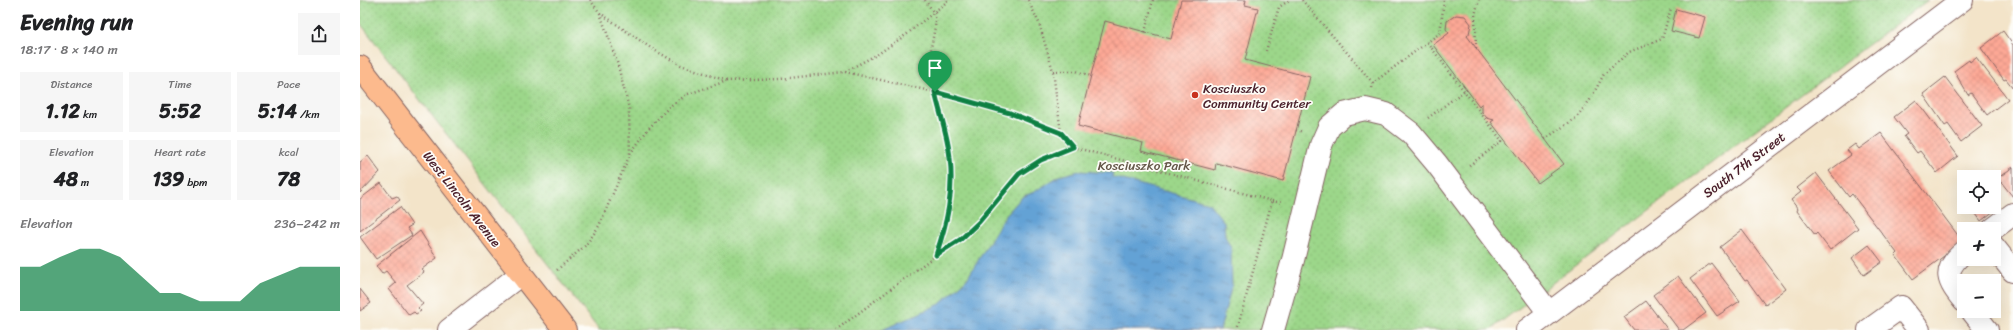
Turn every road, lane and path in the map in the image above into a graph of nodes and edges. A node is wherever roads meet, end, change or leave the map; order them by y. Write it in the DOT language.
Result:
graph roads {
  1 [pos="590,0"];
  2 [pos="925,0"];
  3 [pos="950,0"];
  4 [pos="1028,0"];
  5 [pos="1153,0"];
  6 [pos="1290,0"];
  7 [pos="1302,0"];
  8 [pos="1444,0"];
  9 [pos="1479,0"];
  10 [pos="1962,0"];
  11 [pos="1671,8"];
  12 [pos="600,13"];
  13 [pos="934,13"];
  14 [pos="1145,32"];
  15 [pos="1428,42"];
  16 [pos="1476,48"];
  17 [pos="1266,51"];
  18 [pos="360,67"];
  19 [pos="1053,71"];
  20 [pos="844,72"];
  21 [pos="1091,76"];
  22 [pos="727,80"];
  23 [pos="1373,83"];
  24 [pos="1372,89"];
  25 [pos="1464,90"];
  26 [pos="935,92"];
  27 [pos="1424,120"];
  28 [pos="1061,133"];
  29 [pos="1545,139"];
  30 [pos="1073,147"];
  31 [pos="630,154"];
  32 [pos="1469,166"];
  33 [pos="2013,214"];
  34 [pos="2001,223"];
  35 [pos="936,255"];
  36 [pos="2001,256"];
  37 [pos="1957,259"];
  38 [pos="557,270"];
  39 [pos="2013,271"];
  40 [pos="521,274"];
  41 [pos="1957,291"];
  42 [pos="1550,313"];
  43 [pos="1978,318"];
  44 [pos="449,330"];
  45 [pos="565,330"];
  46 [pos="836,330"];
  47 [pos="1237,330"];
  48 [pos="1273,330"];
  49 [pos="1527,330"];
  50 [pos="1869,330"];
  51 [pos="1919,330"];
  52 [pos="1987,330"];
  1 -- 12 [label="path"];
  2 -- 13 [label="path"];
  3 -- 13 [label="path"];
  4 -- 19 [label="path"];
  5 -- 14 [label="path"];
  6 -- 17 [label="path"];
  7 -- 23 [label="path"];
  8 -- 15 [label="path"];
  9 -- 16 [label="path"];
  10 -- 42 [label="street, South 7th Street"];
  11 -- 29 [label="path"];
  12 -- 22 [label="path"];
  12 -- 31 [label="path"];
  13 -- 20 [label="path"];
  13 -- 26 [label="path"];
  15 -- 23 [label="path"];
  15 -- 25 [label="path"];
  18 -- 40 [label="main road, West Lincoln Avenue"];
  19 -- 21 [label="path"];
  19 -- 28 [label="path"];
  20 -- 22 [label="path"];
  20 -- 26 [label="path"];
  22 -- 31 [label="path"];
  23 -- 24 [label="path"];
  25 -- 27 [label="path"];
  25 -- 32 [label="path"];
  26 -- 28 [label="path"];
  26 -- 35 [label="path"];
  28 -- 30 [label="path"];
  30 -- 35 [label="path"];
  30 -- 47 [label="path"];
  31 -- 38 [label="path"];
  33 -- 34 [label="street"];
  35 -- 46 [label="path"];
  36 -- 39 [label="street"];
  37 -- 41 [label="street"];
  40 -- 44 [label="street"];
  40 -- 45 [label="main road, West Lincoln Avenue"];
  42 -- 48 [label="street"];
  42 -- 49 [label="street, South 7th Street"];
  43 -- 52 [label="street"];
  50 -- 51 [label="street"];
}
